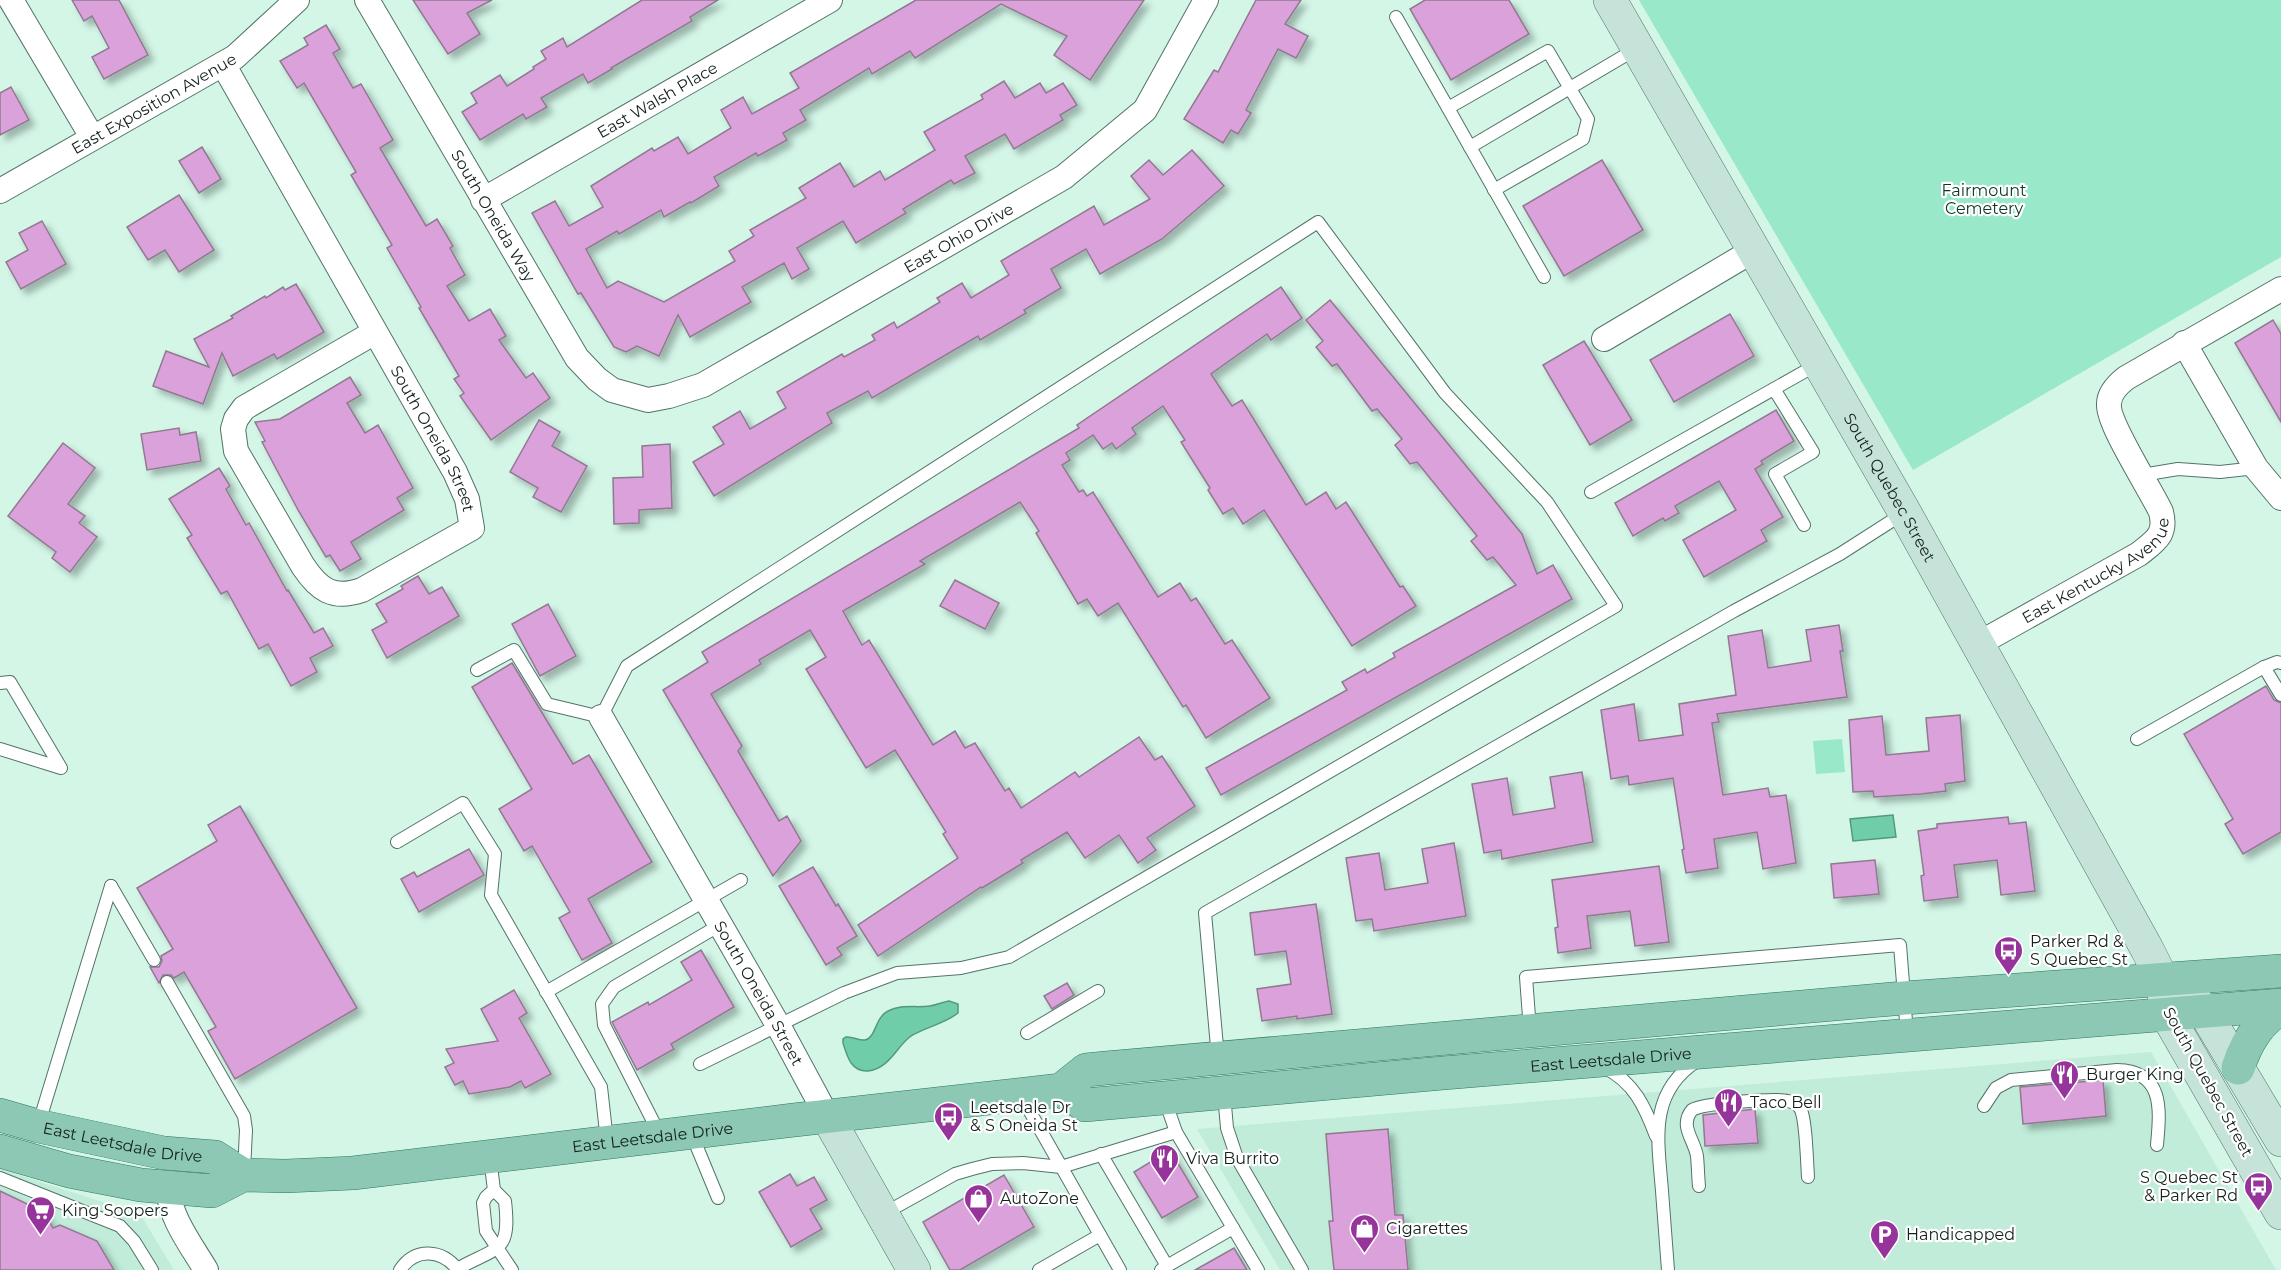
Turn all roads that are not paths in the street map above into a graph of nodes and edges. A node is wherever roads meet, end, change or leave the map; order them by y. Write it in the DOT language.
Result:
graph roads {
  1 [pos="11,0"];
  2 [pos="297,0"];
  3 [pos="367,0"];
  4 [pos="830,0"];
  5 [pos="1610,0"];
  6 [pos="1204,1"];
  7 [pos="1396,17"];
  8 [pos="1637,48"];
  9 [pos="223,64"];
  10 [pos="1570,87"];
  11 [pos="1448,108"];
  12 [pos="92,137"];
  13 [pos="1470,147"];
  14 [pos="1494,190"];
  15 [pos="0,191"];
  16 [pos="483,200"];
  17 [pos="1754,250"];
  18 [pos="1544,277"];
  19 [pos="2281,289"];
  20 [pos="375,332"];
  21 [pos="1604,339"];
  22 [pos="2184,343"];
  23 [pos="1819,364"];
  24 [pos="1774,389"];
  25 [pos="648,400"];
  26 [pos="2256,468"];
  27 [pos="2142,475"];
  28 [pos="1591,492"];
  29 [pos="2281,498"];
  30 [pos="1905,513"];
  31 [pos="1804,525"];
  32 [pos="1978,644"];
  33 [pos="2281,663"];
  34 [pos="2264,666"];
  35 [pos="477,670"];
  36 [pos="0,683"];
  37 [pos="2281,695"];
  38 [pos="600,717"];
  39 [pos="2137,739"];
  40 [pos="0,749"];
  41 [pos="397,842"];
  42 [pos="741,880"];
  43 [pos="706,900"];
  44 [pos="720,925"];
  45 [pos="154,960"];
  46 [pos="2281,971"];
  47 [pos="2162,979"];
  48 [pos="167,982"];
  49 [pos="1098,991"];
  50 [pos="546,992"];
  51 [pos="1904,998"];
  52 [pos="2281,1007"];
  53 [pos="2204,1011"];
  54 [pos="2167,1015"];
  55 [pos="779,1027"];
  56 [pos="1530,1030"];
  57 [pos="1027,1033"];
  58 [pos="1907,1036"];
  59 [pos="1723,1051"];
  60 [pos="1218,1058"];
  61 [pos="1586,1062"];
  62 [pos="700,1064"];
  63 [pos="2238,1068"];
  64 [pos="1061,1090"];
  65 [pos="1223,1093"];
  66 [pos="1020,1095"];
  67 [pos="1165,1099"];
  68 [pos="1984,1106"];
  69 [pos="0,1115"];
  70 [pos="827,1116"];
  71 [pos="38,1126"];
  72 [pos="1176,1132"];
  73 [pos="676,1134"];
  74 [pos="1657,1137"];
  75 [pos="2281,1140"];
  76 [pos="607,1142"];
  77 [pos="2157,1145"];
  78 [pos="0,1151"];
  79 [pos="1101,1154"];
  80 [pos="490,1156"];
  81 [pos="1061,1167"];
  82 [pos="243,1175"];
  83 [pos="1808,1177"];
  84 [pos="0,1178"];
  85 [pos="1699,1186"];
  86 [pos="169,1188"];
  87 [pos="494,1190"];
  88 [pos="718,1198"];
  89 [pos="2281,1213"];
  90 [pos="882,1215"];
  91 [pos="1233,1228"];
  92 [pos="1100,1235"];
  93 [pos="500,1248"];
  94 [pos="1164,1268"];
  95 [pos="152,1270"];
  96 [pos="206,1270"];
  97 [pos="400,1270"];
  98 [pos="458,1270"];
  99 [pos="512,1270"];
  100 [pos="914,1270"];
  101 [pos="1039,1270"];
  102 [pos="1120,1270"];
  103 [pos="1258,1270"];
  104 [pos="1302,1270"];
  105 [pos="1668,1270"];
  1 -- 12 [label="street"];
  2 -- 9 [label="street, East Exposition Avenue"];
  3 -- 16 [label="street, South Oneida Way"];
  4 -- 16 [label="street, East Walsh Place"];
  5 -- 8 [label="main road, South Quebec Street"];
  6 -- 25 [label="street, East Ohio Drive"];
  7 -- 11 [label="lane"];
  8 -- 10 [label="lane"];
  8 -- 17 [label="main road, South Quebec Street"];
  9 -- 12 [label="street, East Exposition Avenue"];
  9 -- 20 [label="street, South Oneida Street"];
  10 -- 11 [label="lane"];
  10 -- 13 [label="lane"];
  10 -- 14 [label="lane"];
  11 -- 13 [label="lane"];
  12 -- 15 [label="street, East Exposition Avenue"];
  13 -- 14 [label="lane"];
  14 -- 18 [label="lane"];
  16 -- 25 [label="street, South Oneida Way"];
  17 -- 21 [label="street"];
  17 -- 23 [label="main road, South Quebec Street"];
  19 -- 22 [label="street, East Kentucky Avenue"];
  20 -- 20 [label="street, South Oneida Street"];
  22 -- 26 [label="street"];
  22 -- 27 [label="street, East Kentucky Avenue"];
  23 -- 24 [label="lane"];
  23 -- 30 [label="main road, South Quebec Street"];
  24 -- 28 [label="lane"];
  24 -- 31 [label="lane"];
  26 -- 27 [label="lane"];
  26 -- 29 [label="street"];
  27 -- 32 [label="street, East Kentucky Avenue"];
  30 -- 32 [label="main road, South Quebec Street"];
  30 -- 60 [label="lane"];
  32 -- 47 [label="main road, South Quebec Street"];
  33 -- 34 [label="lane"];
  34 -- 37 [label="lane"];
  34 -- 39 [label="lane"];
  35 -- 38 [label="lane"];
  36 -- 40 [label="lane"];
  38 -- 43 [label="street, South Oneida Street"];
  38 -- 55 [label="lane"];
  41 -- 50 [label="lane"];
  42 -- 43 [label="lane"];
  43 -- 44 [label="street, South Oneida Street"];
  43 -- 50 [label="lane"];
  44 -- 55 [label="street, South Oneida Street"];
  44 -- 73 [label="lane"];
  45 -- 71 [label="lane"];
  46 -- 47 [label="main road"];
  47 -- 51 [label="main road"];
  47 -- 53 [label="main road, South Quebec Street"];
  47 -- 54 [label="main road, South Quebec Street"];
  48 -- 82 [label="lane"];
  49 -- 57 [label="lane"];
  50 -- 76 [label="lane"];
  51 -- 56 [label="main road"];
  51 -- 56 [label="lane"];
  51 -- 58 [label="lane"];
  52 -- 53 [label="main road, East Leetsdale Drive"];
  52 -- 63 [label="main road"];
  53 -- 54 [label="main road, East Leetsdale Drive"];
  53 -- 63 [label="main road, South Quebec Street"];
  54 -- 58 [label="main road, East Leetsdale Drive"];
  54 -- 89 [label="main road, South Quebec Street"];
  55 -- 62 [label="lane"];
  55 -- 70 [label="street, South Oneida Street"];
  56 -- 60 [label="main road"];
  58 -- 59 [label="main road, East Leetsdale Drive"];
  59 -- 61 [label="main road, East Leetsdale Drive"];
  59 -- 74 [label="lane"];
  60 -- 64 [label="main road"];
  61 -- 65 [label="main road, East Leetsdale Drive"];
  61 -- 74 [label="lane"];
  63 -- 75 [label="main road, South Quebec Street"];
  64 -- 66 [label="main road, East Leetsdale Drive"];
  64 -- 67 [label="main road, East Leetsdale Drive"];
  65 -- 67 [label="main road, East Leetsdale Drive"];
  65 -- 104 [label="lane"];
  66 -- 70 [label="main road, East Leetsdale Drive"];
  66 -- 81 [label="lane"];
  67 -- 72 [label="lane"];
  68 -- 77 [label="lane"];
  69 -- 71 [label="main road, East Leetsdale Drive"];
  70 -- 73 [label="main road, East Leetsdale Drive"];
  70 -- 90 [label="main road, South Oneida Street"];
  71 -- 82 [label="main road, East Leetsdale Drive"];
  72 -- 79 [label="lane"];
  72 -- 91 [label="lane"];
  73 -- 76 [label="main road, East Leetsdale Drive"];
  73 -- 88 [label="lane"];
  74 -- 105 [label="lane"];
  76 -- 80 [label="main road, East Leetsdale Drive"];
  78 -- 86 [label="main road, East Leetsdale Drive"];
  79 -- 81 [label="lane"];
  79 -- 94 [label="lane"];
  80 -- 82 [label="main road, East Leetsdale Drive"];
  80 -- 87 [label="lane"];
  81 -- 90 [label="lane"];
  81 -- 92 [label="lane"];
  82 -- 86 [label="main road, East Leetsdale Drive"];
  83 -- 85 [label="lane"];
  84 -- 95 [label="lane"];
  86 -- 96 [label="street"];
  87 -- 93 [label="lane"];
  87 -- 93 [label="lane"];
  90 -- 100 [label="main road, South Oneida Street"];
  91 -- 94 [label="lane"];
  91 -- 103 [label="lane"];
  92 -- 101 [label="lane"];
  92 -- 102 [label="lane"];
  93 -- 98 [label="lane"];
  93 -- 99 [label="lane"];
  97 -- 98 [label="lane"];
}
